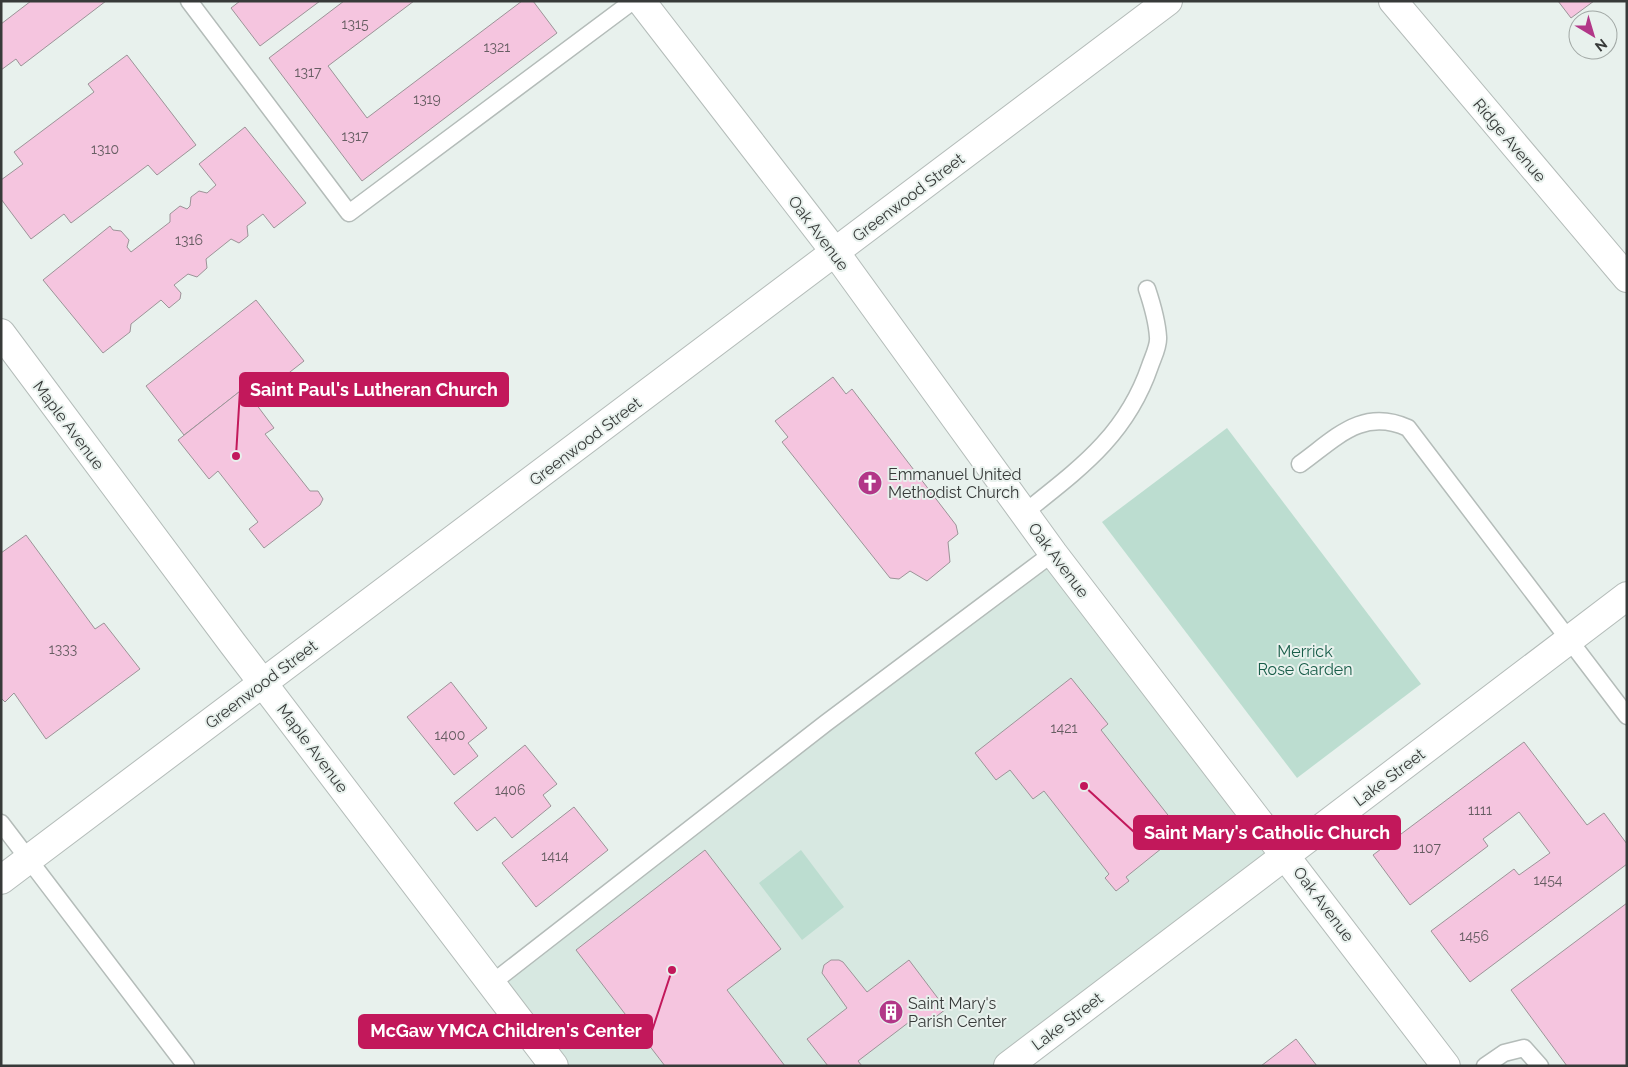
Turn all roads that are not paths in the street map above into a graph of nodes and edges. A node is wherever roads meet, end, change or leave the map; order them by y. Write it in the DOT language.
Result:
graph roads {
  1 [pos="189,1"];
  2 [pos="633,1"];
  3 [pos="641,1"];
  4 [pos="1168,1"];
  5 [pos="1393,1"];
  6 [pos="835,252"];
  7 [pos="1627,278"];
  8 [pos="1147,289"];
  9 [pos="1,333"];
  10 [pos="1300,464"];
  11 [pos="1024,513"];
  12 [pos="1053,553"];
  13 [pos="1627,596"];
  14 [pos="1569,640"];
  15 [pos="263,683"];
  16 [pos="1627,716"];
  17 [pos="1,823"];
  18 [pos="1286,854"];
  19 [pos="28,859"];
  20 [pos="1,880"];
  21 [pos="492,983"];
  22 [pos="186,1066"];
  23 [pos="554,1066"];
  24 [pos="1008,1066"];
  25 [pos="1446,1066"];
  26 [pos="1485,1066"];
  27 [pos="1540,1066"];
  1 -- 2 [label="lane"];
  3 -- 6 [label="street, Oak Avenue"];
  4 -- 6 [label="street, Greenwood Street"];
  5 -- 7 [label="street, Ridge Avenue"];
  6 -- 11 [label="street, Oak Avenue"];
  6 -- 15 [label="street, Greenwood Street"];
  8 -- 11 [label="lane"];
  9 -- 15 [label="street, Maple Avenue"];
  10 -- 14 [label="lane"];
  11 -- 12 [label="street, Oak Avenue"];
  12 -- 18 [label="street, Oak Avenue"];
  12 -- 21 [label="lane"];
  13 -- 14 [label="street, Lake Street"];
  14 -- 16 [label="lane"];
  14 -- 18 [label="street, Lake Street"];
  15 -- 19 [label="street, Greenwood Street"];
  15 -- 21 [label="street, Maple Avenue"];
  17 -- 19 [label="lane"];
  18 -- 24 [label="street, Lake Street"];
  18 -- 25 [label="street, Oak Avenue"];
  19 -- 20 [label="street, Greenwood Street"];
  19 -- 22 [label="lane"];
  21 -- 23 [label="street, Maple Avenue"];
  26 -- 27 [label="lane"];
}
